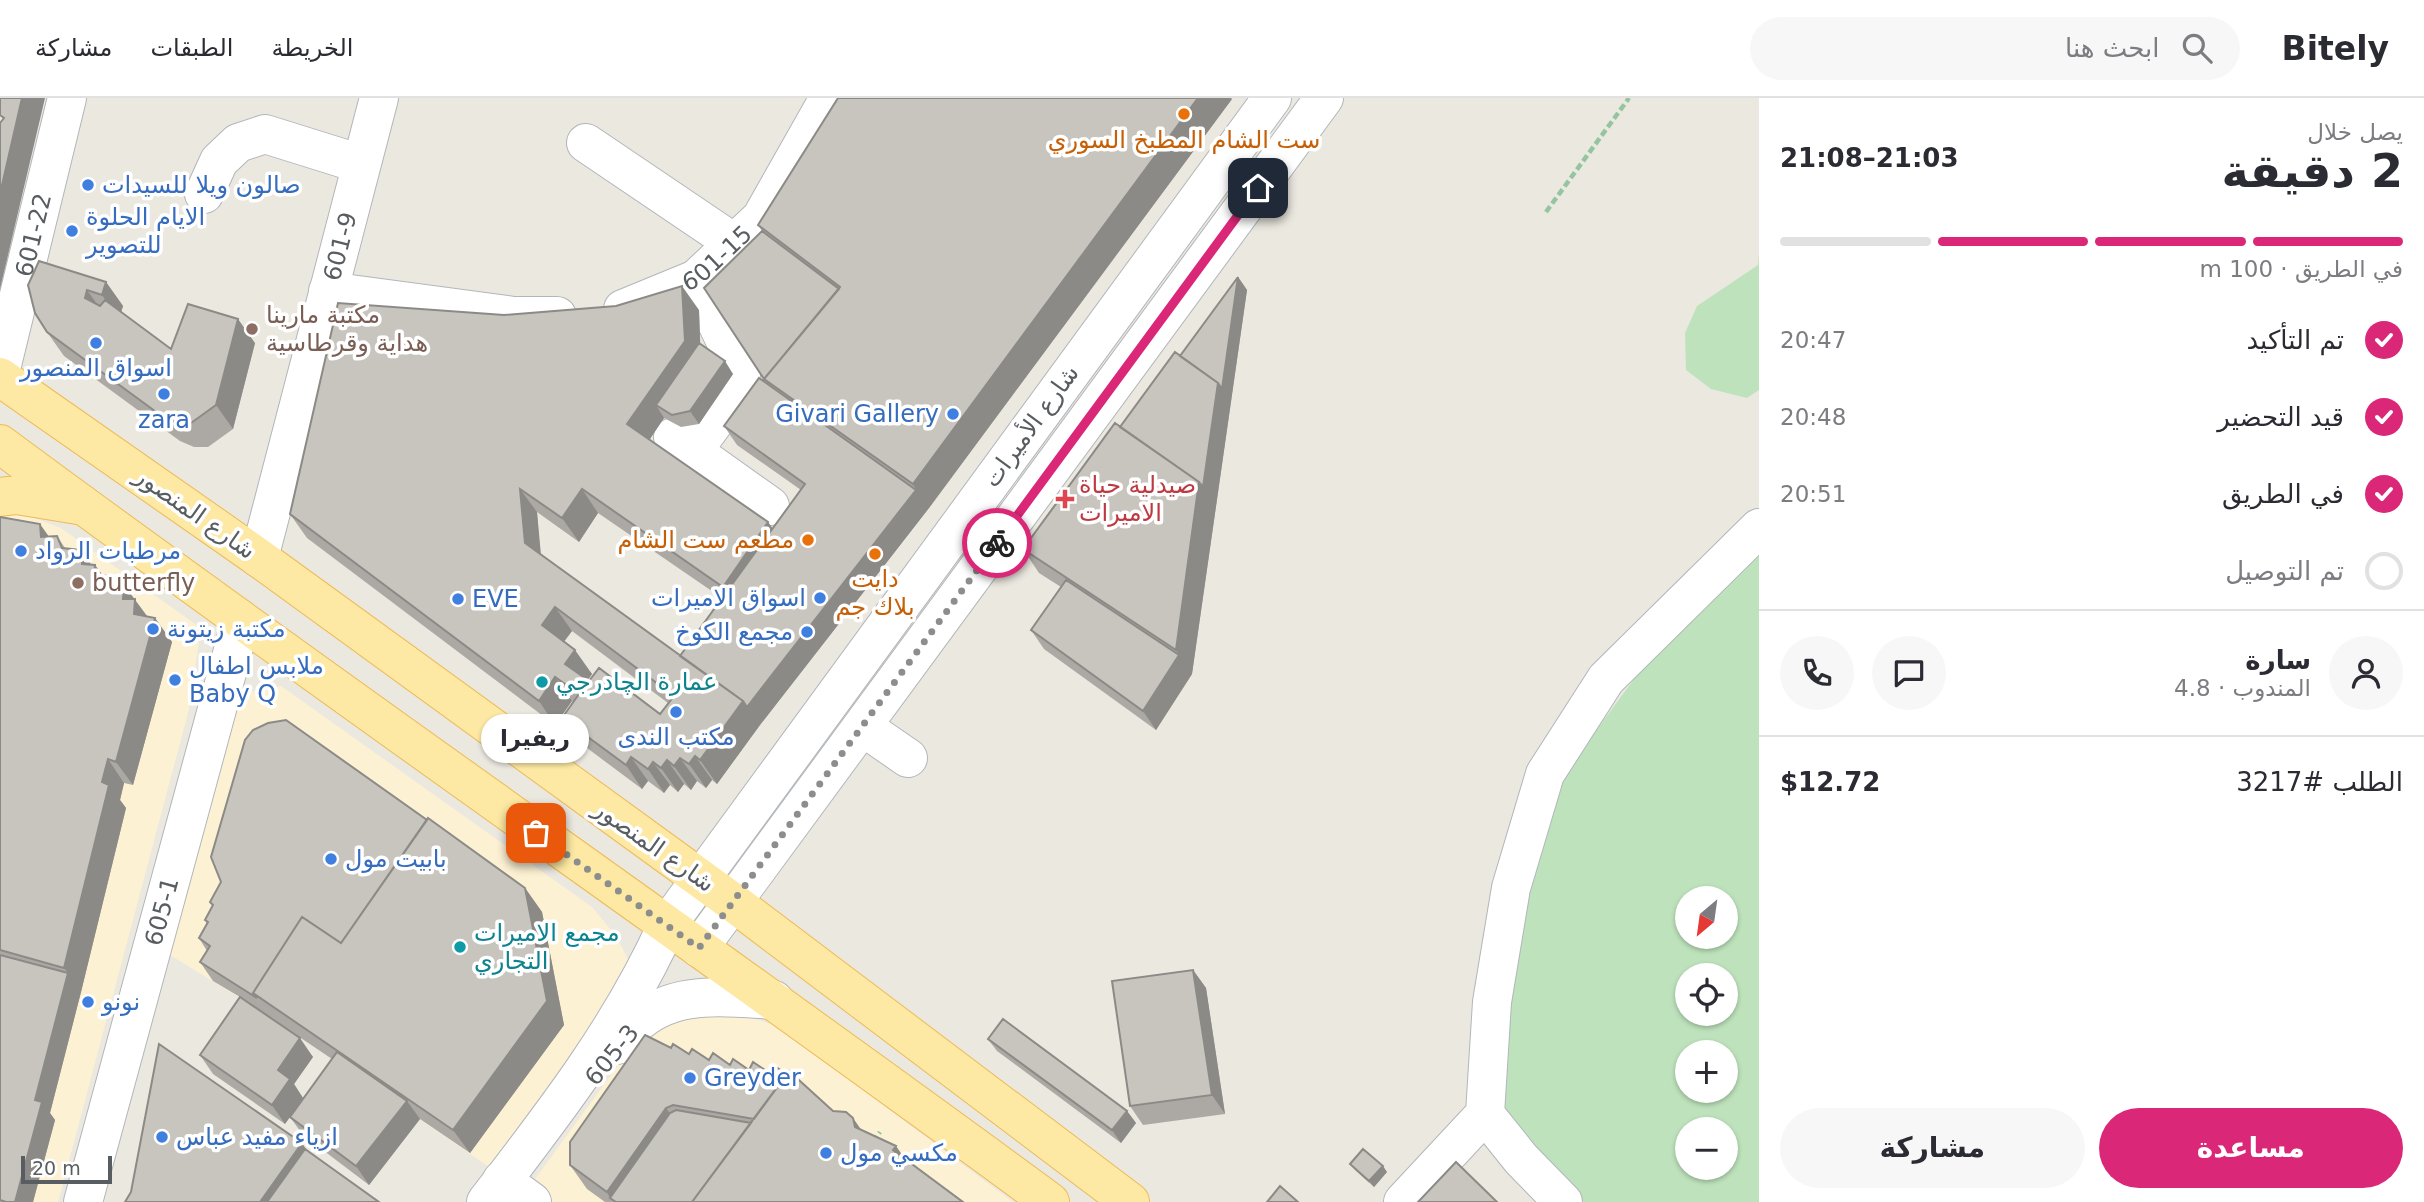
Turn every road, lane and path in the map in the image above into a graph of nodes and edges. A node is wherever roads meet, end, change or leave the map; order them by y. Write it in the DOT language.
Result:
graph roads {
  1 [pos="67,98"];
  2 [pos="379,98"];
  3 [pos="829,98"];
  4 [pos="1272,98"];
  5 [pos="1324,98"];
  6 [pos="1629,98"];
  7 [pos="586,143"];
  8 [pos="361,164"];
  9 [pos="204,194"];
  10 [pos="1546,212"];
  11 [pos="734,243"];
  12 [pos="696,279"];
  13 [pos="328,291"];
  14 [pos="0,375"];
  15 [pos="0,444"];
  16 [pos="0,497"];
  17 [pos="83,506"];
  18 [pos="770,506"];
  19 [pos="1759,528"];
  20 [pos="259,558"];
  21 [pos="241,621"];
  22 [pos="863,727"];
  23 [pos="908,758"];
  24 [pos="700,879"];
  25 [pos="734,904"];
  26 [pos="667,925"];
  27 [pos="699,948"];
  28 [pos="774,1000"];
  29 [pos="1485,1114"];
  30 [pos="880,1132"];
  31 [pos="871,1146"];
  32 [pos="507,1195"];
  33 [pos="83,1202"];
  34 [pos="1050,1202"];
  35 [pos="1130,1202"];
  36 [pos="1403,1202"];
  37 [pos="1563,1202"];
  1 -- 14 [label="street, 601-22"];
  2 -- 8 [label="street, 601-9"];
  3 -- 11 [label="street, 601-15"];
  4 -- 24 [label="street, شارع الأميرات"];
  5 -- 22 [label="street, شارع الأميرات"];
  6 -- 10 [label="path"];
  7 -- 11 [label="street"];
  8 -- 9 [label="street"];
  8 -- 13 [label="street, 601-9"];
  11 -- 12 [label="street, 601-15"];
  12 -- 13 [label="street, 601-15"];
  12 -- 18 [label="street"];
  13 -- 20 [label="street, 601-9"];
  14 -- 20 [label="main road, شارع المنصور"];
  15 -- 17 [label="main road"];
  16 -- 17 [label="main road"];
  17 -- 21 [label="main road"];
  19 -- 29 [label="street"];
  20 -- 24 [label="main road, شارع المنصور"];
  21 -- 26 [label="main road"];
  21 -- 33 [label="street, 605-1"];
  22 -- 23 [label="street"];
  22 -- 25 [label="street, شارع الأميرات"];
  24 -- 25 [label="main road, شارع المنصور"];
  24 -- 26 [label="street, شارع الأميرات"];
  25 -- 27 [label="street, شارع الأميرات"];
  25 -- 35 [label="main road, شارع المنصور"];
  26 -- 27 [label="main road"];
  26 -- 32 [label="street, 605-3"];
  27 -- 28 [label="main road"];
  28 -- 32 [label="street, 605-3"];
  28 -- 34 [label="main road"];
  29 -- 36 [label="street"];
  29 -- 37 [label="street"];
  30 -- 31 [label="path"];
}
